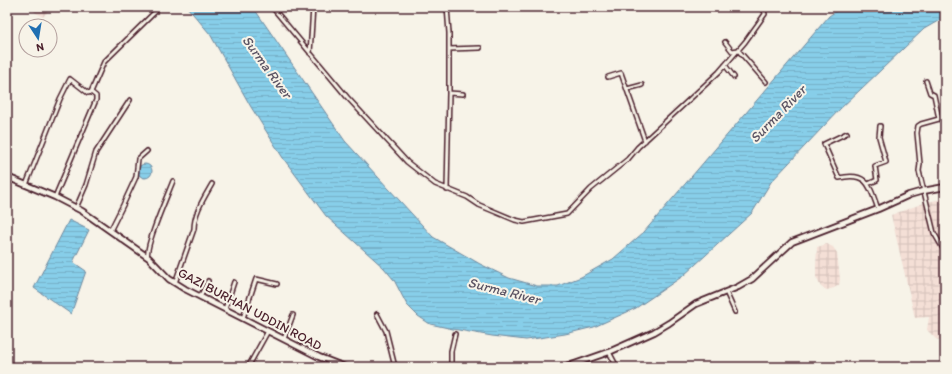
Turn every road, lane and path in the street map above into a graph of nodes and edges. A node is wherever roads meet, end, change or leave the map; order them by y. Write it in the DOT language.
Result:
graph roads {
  1 [pos="272,7"];
  2 [pos="313,7"];
  3 [pos="447,7"];
  4 [pos="766,7"];
  5 [pos="156,11"];
  6 [pos="725,42"];
  7 [pos="480,48"];
  8 [pos="449,49"];
  9 [pos="738,50"];
  10 [pos="310,54"];
  11 [pos="724,65"];
  12 [pos="608,77"];
  13 [pos="734,77"];
  14 [pos="926,81"];
  15 [pos="766,82"];
  16 [pos="642,84"];
  17 [pos="627,89"];
  18 [pos="91,92"];
  19 [pos="449,93"];
  20 [pos="463,94"];
  21 [pos="130,100"];
  22 [pos="880,126"];
  23 [pos="847,133"];
  24 [pos="645,141"];
  25 [pos="147,150"];
  26 [pos="7,177"];
  27 [pos="173,181"];
  28 [pos="212,184"];
  29 [pos="868,184"];
  30 [pos="26,185"];
  31 [pos="945,187"];
  32 [pos="447,190"];
  33 [pos="923,191"];
  34 [pos="55,197"];
  35 [pos="76,208"];
  36 [pos="878,209"];
  37 [pos="110,231"];
  38 [pos="945,252"];
  39 [pos="148,257"];
  40 [pos="208,281"];
  41 [pos="234,282"];
  42 [pos="175,283"];
  43 [pos="277,284"];
  44 [pos="726,292"];
  45 [pos="200,297"];
  46 [pos="225,309"];
  47 [pos="735,312"];
  48 [pos="377,314"];
  49 [pos="293,316"];
  50 [pos="243,318"];
  51 [pos="268,331"];
  52 [pos="455,334"];
  53 [pos="284,340"];
  54 [pos="609,352"];
  55 [pos="248,367"];
  56 [pos="345,367"];
  57 [pos="395,367"];
  58 [pos="451,367"];
  59 [pos="566,367"];
  60 [pos="617,367"];
  1 -- 10 [label="street"];
  2 -- 10 [label="street"];
  3 -- 8 [label="street"];
  4 -- 9 [label="street"];
  5 -- 18 [label="street"];
  6 -- 9 [label="street"];
  7 -- 8 [label="street"];
  8 -- 19 [label="street"];
  9 -- 11 [label="street"];
  9 -- 15 [label="street"];
  10 -- 32 [label="street"];
  11 -- 13 [label="street"];
  11 -- 24 [label="street"];
  12 -- 17 [label="street"];
  14 -- 33 [label="street"];
  16 -- 17 [label="street"];
  17 -- 24 [label="street"];
  18 -- 30 [label="street"];
  18 -- 34 [label="street"];
  19 -- 20 [label="street"];
  19 -- 32 [label="street"];
  21 -- 35 [label="street"];
  22 -- 29 [label="street"];
  23 -- 29 [label="street"];
  24 -- 32 [label="street"];
  25 -- 37 [label="street"];
  26 -- 30 [label="street, GAZI BURHAN UDDIN ROAD"];
  27 -- 39 [label="street"];
  28 -- 42 [label="street"];
  29 -- 36 [label="street"];
  30 -- 34 [label="street, GAZI BURHAN UDDIN ROAD"];
  31 -- 33 [label="street"];
  33 -- 36 [label="street"];
  33 -- 38 [label="street"];
  34 -- 35 [label="street, GAZI BURHAN UDDIN ROAD"];
  35 -- 37 [label="street, GAZI BURHAN UDDIN ROAD"];
  36 -- 44 [label="street"];
  37 -- 39 [label="street, GAZI BURHAN UDDIN ROAD"];
  39 -- 42 [label="street, GAZI BURHAN UDDIN ROAD"];
  40 -- 45 [label="street"];
  41 -- 46 [label="street"];
  42 -- 45 [label="street, GAZI BURHAN UDDIN ROAD"];
  43 -- 50 [label="street"];
  44 -- 47 [label="street"];
  44 -- 54 [label="street"];
  45 -- 46 [label="street, GAZI BURHAN UDDIN ROAD"];
  46 -- 50 [label="street, GAZI BURHAN UDDIN ROAD"];
  48 -- 57 [label="street"];
  49 -- 53 [label="street"];
  50 -- 51 [label="street, GAZI BURHAN UDDIN ROAD"];
  51 -- 53 [label="street, GAZI BURHAN UDDIN ROAD"];
  51 -- 55 [label="street"];
  52 -- 58 [label="street"];
  53 -- 56 [label="street, GAZI BURHAN UDDIN ROAD"];
  54 -- 59 [label="street"];
  54 -- 60 [label="street"];
}
